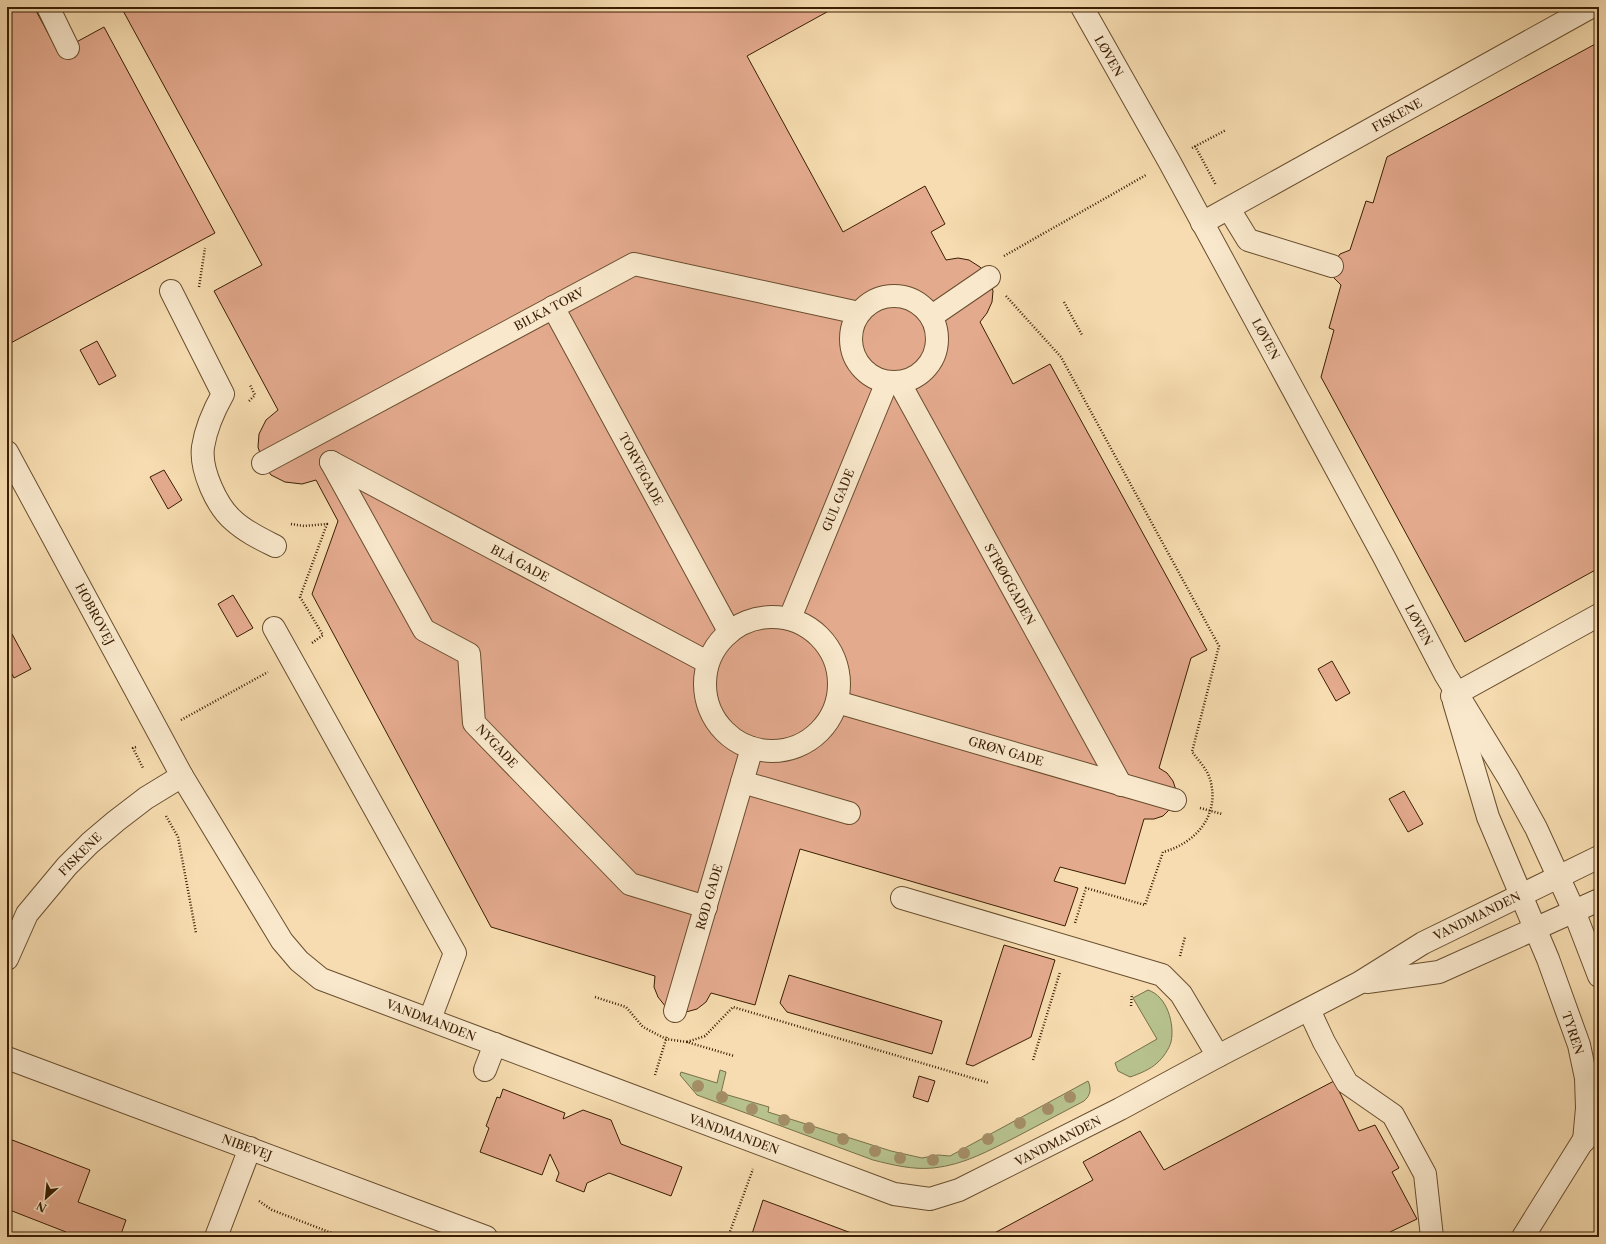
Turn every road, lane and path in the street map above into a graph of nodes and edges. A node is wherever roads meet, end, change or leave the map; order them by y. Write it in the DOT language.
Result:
graph roads {
  1 [pos="48,7"];
  2 [pos="1082,7"];
  3 [pos="1587,8"];
  4 [pos="68,48"];
  5 [pos="1226,130"];
  6 [pos="1195,146"];
  7 [pos="1169,161"];
  8 [pos="1147,174"];
  9 [pos="1229,209"];
  10 [pos="1202,223"];
  11 [pos="1332,266"];
  12 [pos="989,277"];
  13 [pos="171,291"];
  14 [pos="1064,302"];
  15 [pos="553,307"];
  16 [pos="858,313"];
  17 [pos="932,316"];
  18 [pos="1082,334"];
  19 [pos="893,382"];
  20 [pos="7,452"];
  21 [pos="331,462"];
  22 [pos="263,464"];
  23 [pos="275,546"];
  24 [pos="1599,615"];
  25 [pos="790,618"];
  26 [pos="274,628"];
  27 [pos="729,632"];
  28 [pos="707,665"];
  29 [pos="1454,695"];
  30 [pos="837,702"];
  31 [pos="752,748"];
  32 [pos="182,776"];
  33 [pos="742,782"];
  34 [pos="1121,785"];
  35 [pos="1175,800"];
  36 [pos="849,813"];
  37 [pos="178,837"];
  38 [pos="1599,857"];
  39 [pos="1558,877"];
  40 [pos="1521,895"];
  41 [pos="902,898"];
  42 [pos="1599,900"];
  43 [pos="706,907"];
  44 [pos="1574,911"];
  45 [pos="1535,929"];
  46 [pos="196,933"];
  47 [pos="1068,947"];
  48 [pos="7,959"];
  49 [pos="1599,976"];
  50 [pos="1359,983"];
  51 [pos="1309,1010"];
  52 [pos="675,1011"];
  53 [pos="430,1019"];
  54 [pos="687,1042"];
  55 [pos="495,1044"];
  56 [pos="1218,1056"];
  57 [pos="7,1058"];
  58 [pos="1033,1060"];
  59 [pos="485,1070"];
  60 [pos="989,1083"];
  61 [pos="646,1101"];
  62 [pos="1599,1113"];
  63 [pos="1584,1141"];
  64 [pos="762,1144"];
  65 [pos="250,1148"];
  66 [pos="216,1237"];
  67 [pos="486,1237"];
  68 [pos="728,1237"];
  69 [pos="1432,1237"];
  70 [pos="1523,1237"];
  1 -- 4 [label="street"];
  2 -- 7 [label="street, LØVEN"];
  3 -- 9 [label="street, FISKENE"];
  5 -- 6 [label="path"];
  6 -- 7 [label="path"];
  6 -- 9 [label="path"];
  7 -- 10 [label="street, LØVEN"];
  8 -- 12 [label="path"];
  9 -- 10 [label="street, FISKENE"];
  9 -- 11 [label="street"];
  10 -- 29 [label="street, LØVEN"];
  12 -- 17 [label="street"];
  12 -- 47 [label="path"];
  13 -- 23 [label="street"];
  14 -- 18 [label="path"];
  15 -- 16 [label="street, BILKA TORV"];
  15 -- 22 [label="street, BILKA TORV"];
  15 -- 27 [label="street, TORVEGADE"];
  16 -- 17 [label="street"];
  16 -- 19 [label="street"];
  17 -- 19 [label="street"];
  19 -- 25 [label="street, GUL GADE"];
  19 -- 34 [label="street, STRØGGADEN"];
  20 -- 32 [label="street, HOBROVEJ"];
  21 -- 28 [label="street, BLÅ GADE"];
  21 -- 43 [label="street, NYGADE"];
  24 -- 29 [label="street"];
  25 -- 27 [label="street"];
  25 -- 30 [label="street"];
  26 -- 53 [label="street"];
  27 -- 28 [label="street"];
  28 -- 31 [label="street"];
  29 -- 39 [label="street, LØVEN"];
  29 -- 40 [label="street, LØVEN"];
  30 -- 31 [label="street"];
  30 -- 34 [label="street, GRØN GADE"];
  31 -- 33 [label="street, RØD GADE"];
  32 -- 48 [label="street, FISKENE"];
  32 -- 53 [label="street, VANDMANDEN"];
  33 -- 36 [label="street"];
  33 -- 43 [label="street, RØD GADE"];
  34 -- 35 [label="street, GRØN GADE"];
  37 -- 46 [label="path"];
  38 -- 39 [label="street, VANDMANDEN"];
  39 -- 40 [label="street, VANDMANDEN"];
  39 -- 44 [label="street, LØVEN"];
  40 -- 45 [label="street, TYREN"];
  40 -- 50 [label="street, VANDMANDEN"];
  41 -- 47 [label="street"];
  42 -- 44 [label="street, VANDMANDEN"];
  43 -- 52 [label="street, RØD GADE"];
  44 -- 45 [label="street, VANDMANDEN"];
  44 -- 49 [label="street"];
  45 -- 50 [label="street, VANDMANDEN"];
  45 -- 63 [label="street, TYREN"];
  47 -- 56 [label="street"];
  47 -- 58 [label="path"];
  50 -- 51 [label="street, VANDMANDEN"];
  51 -- 56 [label="street, VANDMANDEN"];
  51 -- 69 [label="street"];
  52 -- 61 [label="path"];
  53 -- 55 [label="street, VANDMANDEN"];
  54 -- 60 [label="path"];
  55 -- 59 [label="street"];
  55 -- 61 [label="street, VANDMANDEN"];
  56 -- 64 [label="street, VANDMANDEN"];
  57 -- 65 [label="street, NIBEVEJ"];
  61 -- 64 [label="street, VANDMANDEN"];
  62 -- 63 [label="street, TYREN"];
  63 -- 70 [label="street, TYREN"];
  64 -- 68 [label="path"];
  65 -- 66 [label="street"];
  65 -- 67 [label="street, NIBEVEJ"];
}
